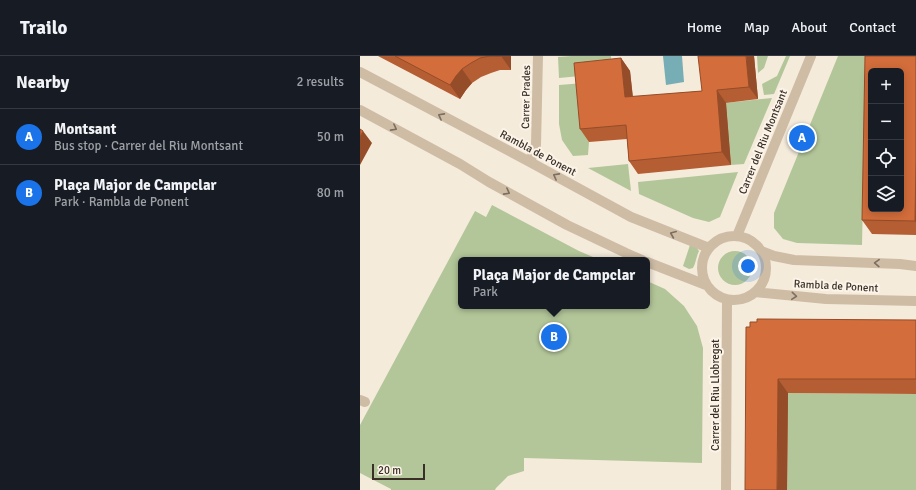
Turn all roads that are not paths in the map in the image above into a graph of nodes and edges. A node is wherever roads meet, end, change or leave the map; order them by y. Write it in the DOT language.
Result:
graph roads {
  1 [pos="538,56"];
  2 [pos="811,56"];
  3 [pos="360,72"];
  4 [pos="360,110"];
  5 [pos="530,162"];
  6 [pos="737,236"];
  7 [pos="709,248"];
  8 [pos="761,251"];
  9 [pos="635,257"];
  10 [pos="650,263"];
  11 [pos="916,266"];
  12 [pos="706,285"];
  13 [pos="755,292"];
  14 [pos="727,300"];
  15 [pos="916,301"];
  16 [pos="726,490"];
  1 -- 5 [label="street, Carrer Prades"];
  2 -- 6 [label="street, Carrer del Riu Montsant"];
  5 -- 3 [label="street, Rambla de Ponent, one-way"];
  4 -- 9 [label="street, one-way"];
  7 -- 5 [label="street, Rambla de Ponent, one-way"];
  6 -- 7 [label="street"];
  6 -- 8 [label="street"];
  7 -- 12 [label="street"];
  11 -- 8 [label="street, one-way"];
  8 -- 13 [label="street"];
  10 -- 12 [label="street"];
  12 -- 14 [label="street"];
  13 -- 14 [label="street"];
  13 -- 15 [label="street, Rambla de Ponent, one-way"];
  14 -- 16 [label="street, Carrer del Riu Llobregat"];
}
